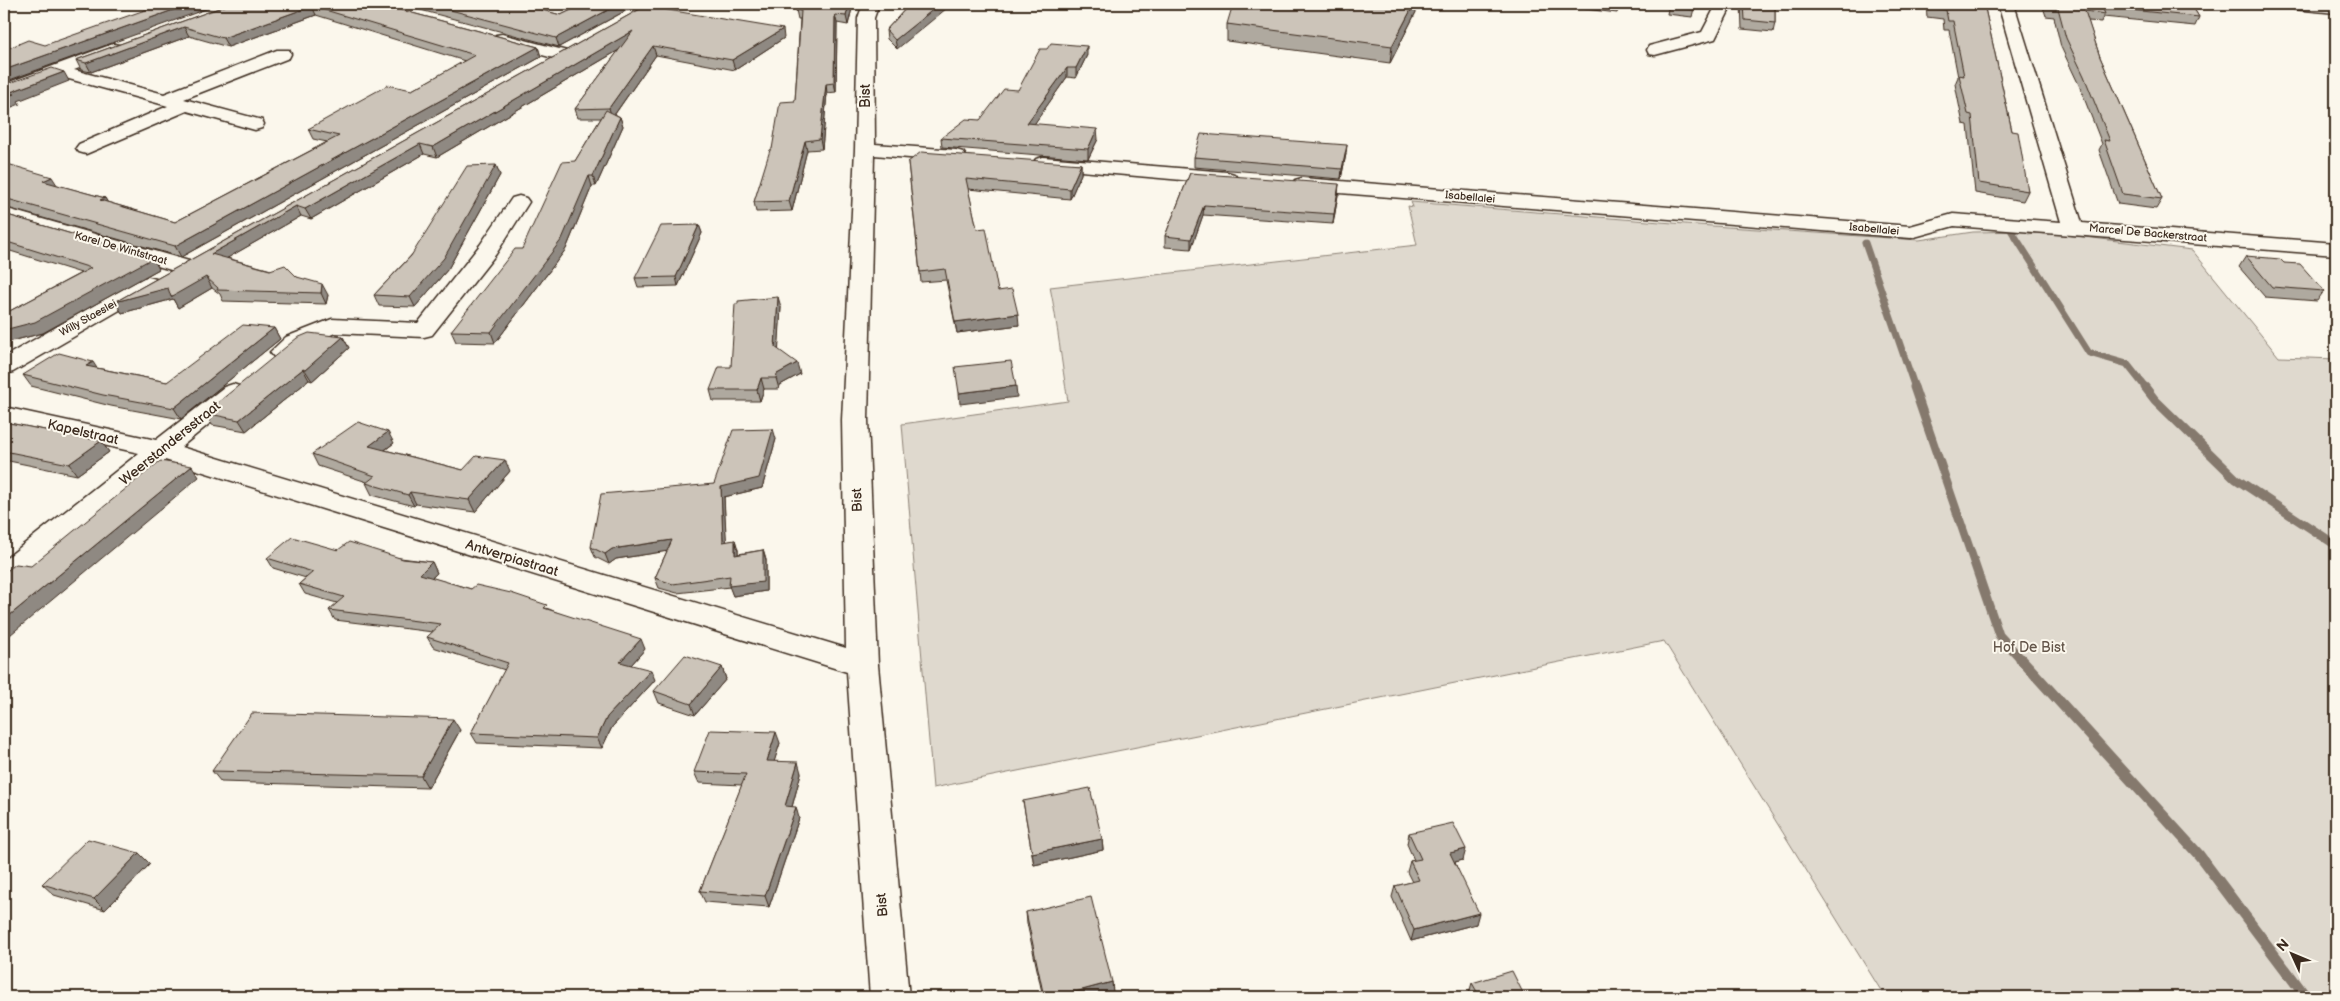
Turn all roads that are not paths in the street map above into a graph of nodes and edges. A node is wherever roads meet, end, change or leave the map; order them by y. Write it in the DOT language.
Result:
graph roads {
  1 [pos="871,4"];
  2 [pos="1722,4"];
  3 [pos="2006,4"];
  4 [pos="2294,4"];
  5 [pos="2336,8"];
  6 [pos="486,34"];
  7 [pos="129,44"];
  8 [pos="577,46"];
  9 [pos="1655,50"];
  10 [pos="283,54"];
  11 [pos="561,55"];
  12 [pos="535,69"];
  13 [pos="56,70"];
  14 [pos="4,90"];
  15 [pos="165,100"];
  16 [pos="186,105"];
  17 [pos="255,124"];
  18 [pos="86,148"];
  19 [pos="865,149"];
  20 [pos="976,158"];
  21 [pos="1025,162"];
  22 [pos="1244,179"];
  23 [pos="1284,182"];
  24 [pos="519,202"];
  25 [pos="4,214"];
  26 [pos="2073,227"];
  27 [pos="2336,249"];
  28 [pos="190,261"];
  29 [pos="10,358"];
  30 [pos="4,415"];
  31 [pos="162,450"];
  32 [pos="4,575"];
  33 [pos="862,665"];
  34 [pos="890,997"];
  1 -- 19 [label="street, Bist"];
  2 -- 9 [label="street"];
  3 -- 26 [label="street, Marcel De Backerstraat"];
  4 -- 5 [label="street"];
  6 -- 11 [label="street"];
  7 -- 13 [label="street"];
  8 -- 11 [label="street"];
  10 -- 15 [label="street"];
  11 -- 12 [label="street"];
  13 -- 14 [label="street"];
  13 -- 15 [label="street"];
  15 -- 16 [label="street"];
  16 -- 17 [label="street"];
  16 -- 18 [label="street"];
  19 -- 20 [label="street"];
  19 -- 33 [label="street, Bist"];
  21 -- 22 [label="street"];
  23 -- 26 [label="street, Isabellalei"];
  24 -- 31 [label="street, Weerstandersstraat"];
  25 -- 28 [label="street, Karel De Wintstraat"];
  26 -- 27 [label="street, Marcel De Backerstraat"];
  28 -- 29 [label="street, Willy Staeslei"];
  30 -- 31 [label="street, Kapelstraat"];
  31 -- 32 [label="street, Weerstandersstraat"];
  31 -- 33 [label="street, Antverpiastraat"];
  33 -- 34 [label="street, Bist"];
}
